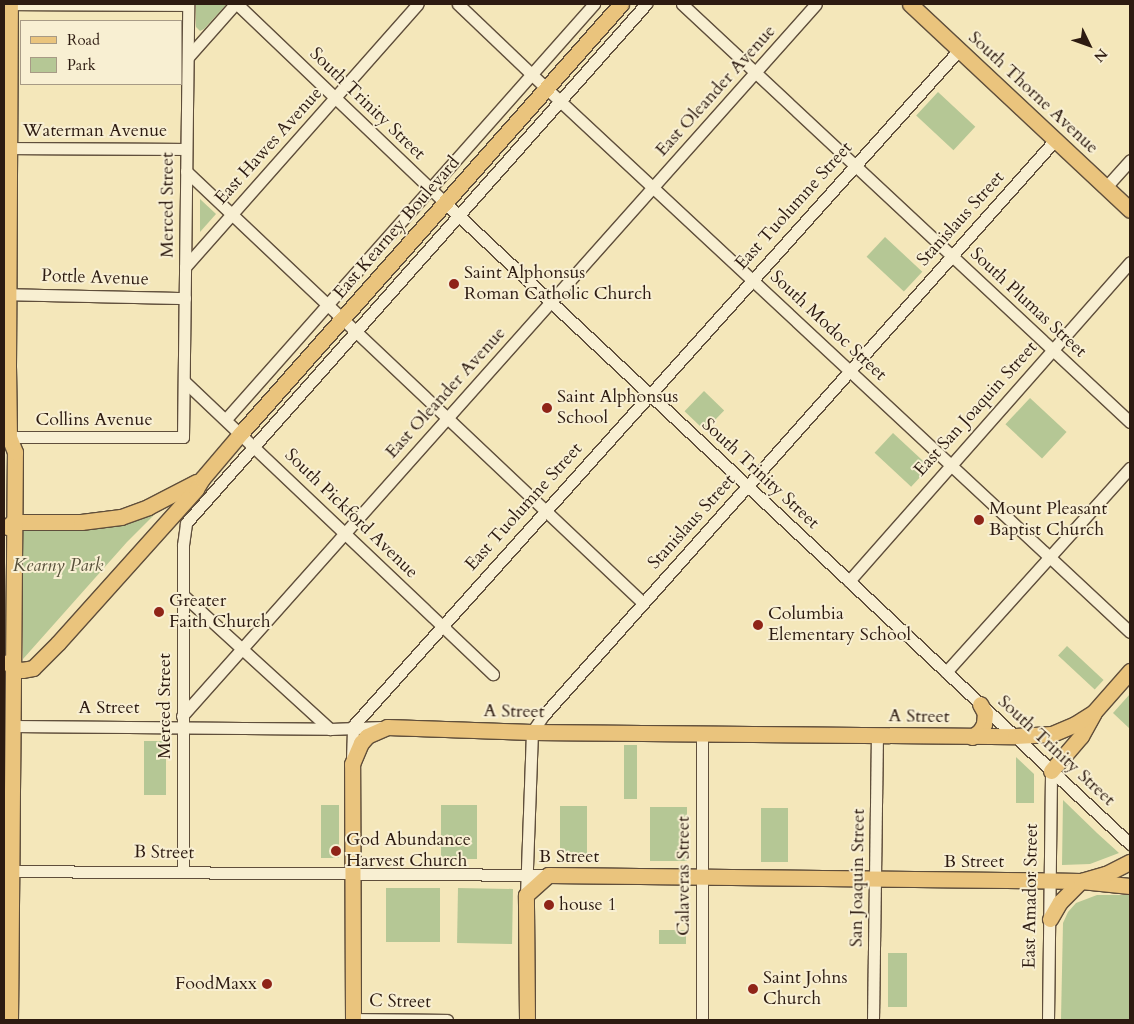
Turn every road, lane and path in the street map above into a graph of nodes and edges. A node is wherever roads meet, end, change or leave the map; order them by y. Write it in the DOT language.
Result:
graph roads {
  1 [pos="4,4"];
  2 [pos="10,4"];
  3 [pos="188,4"];
  4 [pos="236,4"];
  5 [pos="418,4"];
  6 [pos="458,4"];
  7 [pos="594,4"];
  8 [pos="621,4"];
  9 [pos="646,4"];
  10 [pos="682,4"];
  11 [pos="816,4"];
  12 [pos="910,4"];
  13 [pos="959,50"];
  14 [pos="188,57"];
  15 [pos="755,72"];
  16 [pos="531,74"];
  17 [pos="546,88"];
  18 [pos="335,98"];
  19 [pos="559,101"];
  20 [pos="1055,140"];
  21 [pos="6,148"];
  22 [pos="186,149"];
  23 [pos="1130,160"];
  24 [pos="855,166"];
  25 [pos="186,171"];
  26 [pos="653,187"];
  27 [pos="1106,187"];
  28 [pos="430,188"];
  29 [pos="444,202"];
  30 [pos="1130,210"];
  31 [pos="232,214"];
  32 [pos="458,215"];
  33 [pos="952,256"];
  34 [pos="1130,262"];
  35 [pos="185,267"];
  36 [pos="753,280"];
  37 [pos="6,294"];
  38 [pos="185,298"];
  39 [pos="551,302"];
  40 [pos="327,304"];
  41 [pos="342,318"];
  42 [pos="355,331"];
  43 [pos="1052,350"];
  44 [pos="850,370"];
  45 [pos="184,381"];
  46 [pos="650,395"];
  47 [pos="447,418"];
  48 [pos="226,419"];
  49 [pos="1130,422"];
  50 [pos="241,433"];
  51 [pos="184,437"];
  52 [pos="5,441"];
  53 [pos="254,446"];
  54 [pos="950,464"];
  55 [pos="1130,468"];
  56 [pos="202,479"];
  57 [pos="747,486"];
  58 [pos="546,511"];
  59 [pos="9,527"];
  60 [pos="345,533"];
  61 [pos="1050,557"];
  62 [pos="849,581"];
  63 [pos="183,595"];
  64 [pos="643,603"];
  65 [pos="442,626"];
  66 [pos="1130,632"];
  67 [pos="4,639"];
  68 [pos="58,643"];
  69 [pos="244,648"];
  70 [pos="14,668"];
  71 [pos="1130,671"];
  72 [pos="946,672"];
  73 [pos="493,674"];
  74 [pos="12,704"];
  75 [pos="980,704"];
  76 [pos="1094,712"];
  77 [pos="182,721"];
  78 [pos="12,726"];
  79 [pos="353,726"];
  80 [pos="386,727"];
  81 [pos="330,729"];
  82 [pos="532,732"];
  83 [pos="702,732"];
  84 [pos="877,736"];
  85 [pos="1014,736"];
  86 [pos="972,737"];
  87 [pos="352,764"];
  88 [pos="1051,771"];
  89 [pos="1130,844"];
  90 [pos="1130,862"];
  91 [pos="8,871"];
  92 [pos="183,872"];
  93 [pos="354,875"];
  94 [pos="548,875"];
  95 [pos="527,876"];
  96 [pos="702,876"];
  97 [pos="875,880"];
  98 [pos="1080,880"];
  99 [pos="1050,881"];
  100 [pos="1130,886"];
  101 [pos="526,895"];
  102 [pos="1050,919"];
  103 [pos="8,1018"];
  104 [pos="353,1020"];
  105 [pos="447,1020"];
  106 [pos="527,1020"];
  107 [pos="702,1020"];
  108 [pos="873,1020"];
  109 [pos="1048,1020"];
  1 -- 2 [label="street"];
  2 -- 3 [label="street"];
  2 -- 21 [label="main road"];
  3 -- 14 [label="street, Merced Street"];
  4 -- 14 [label="street"];
  4 -- 18 [label="street, South Trinity Street"];
  5 -- 18 [label="street, East Hawes Avenue"];
  6 -- 16 [label="street, South Modoc Street"];
  7 -- 16 [label="street, East Kearney Boulevard"];
  8 -- 17 [label="main road, East Kearney Boulevard"];
  9 -- 19 [label="street, East Kearney Boulevard"];
  10 -- 15 [label="street, South Plumas Street"];
  11 -- 15 [label="street, East Oleander Avenue"];
  12 -- 13 [label="main road, South Thorne Avenue"];
  13 -- 20 [label="main road, South Thorne Avenue"];
  13 -- 24 [label="street, East Tuolumne Street"];
  14 -- 22 [label="street, Merced Street"];
  15 -- 24 [label="street, South Plumas Street"];
  15 -- 26 [label="street, East Oleander Avenue"];
  16 -- 17 [label="street, South Modoc Street"];
  16 -- 28 [label="street, East Kearney Boulevard"];
  17 -- 19 [label="street, South Modoc Street"];
  17 -- 29 [label="main road, East Kearney Boulevard"];
  18 -- 28 [label="street, South Trinity Street"];
  18 -- 31 [label="street, East Hawes Avenue"];
  19 -- 26 [label="street, South Modoc Street"];
  19 -- 32 [label="street, East Kearney Boulevard"];
  20 -- 27 [label="main road, South Thorne Avenue"];
  20 -- 33 [label="street, Stanislaus Street"];
  21 -- 22 [label="street, Waterman Avenue"];
  21 -- 37 [label="main road"];
  22 -- 25 [label="street, Merced Street"];
  23 -- 27 [label="street"];
  24 -- 33 [label="street, South Plumas Street"];
  24 -- 36 [label="street, East Tuolumne Street"];
  25 -- 31 [label="street"];
  25 -- 35 [label="street, Merced Street"];
  26 -- 36 [label="street, South Modoc Street"];
  26 -- 39 [label="street, East Oleander Avenue"];
  27 -- 30 [label="main road, South Thorne Avenue"];
  28 -- 29 [label="street, South Trinity Street"];
  28 -- 40 [label="street, East Kearney Boulevard"];
  29 -- 32 [label="street, South Trinity Street"];
  29 -- 41 [label="main road, East Kearney Boulevard"];
  31 -- 35 [label="street, East Hawes Avenue"];
  31 -- 40 [label="street"];
  32 -- 39 [label="street, South Trinity Street"];
  32 -- 42 [label="street, East Kearney Boulevard"];
  33 -- 43 [label="street, South Plumas Street"];
  33 -- 44 [label="street, Stanislaus Street"];
  34 -- 43 [label="street, East San Joaquin Street"];
  35 -- 38 [label="street, Merced Street"];
  36 -- 44 [label="street, South Modoc Street"];
  36 -- 46 [label="street, East Tuolumne Street"];
  37 -- 38 [label="street, Pottle Avenue"];
  37 -- 52 [label="main road"];
  38 -- 45 [label="street, Merced Street"];
  39 -- 46 [label="street, South Trinity Street"];
  39 -- 47 [label="street, East Oleander Avenue"];
  40 -- 41 [label="street"];
  40 -- 48 [label="street, East Kearney Boulevard"];
  41 -- 42 [label="street"];
  41 -- 50 [label="main road, East Kearney Boulevard"];
  42 -- 47 [label="street"];
  42 -- 53 [label="street, East Kearney Boulevard"];
  43 -- 49 [label="street, South Plumas Street"];
  43 -- 54 [label="street, East San Joaquin Street"];
  44 -- 54 [label="street, South Modoc Street"];
  44 -- 57 [label="street, Stanislaus Street"];
  45 -- 48 [label="street, South Pickford Avenue"];
  45 -- 51 [label="street, Merced Street"];
  46 -- 57 [label="street, South Trinity Street"];
  46 -- 58 [label="street, East Tuolumne Street"];
  47 -- 58 [label="street"];
  47 -- 60 [label="street, East Oleander Avenue"];
  48 -- 50 [label="street, South Pickford Avenue"];
  50 -- 53 [label="street, South Pickford Avenue"];
  50 -- 56 [label="main road, East Kearney Boulevard"];
  51 -- 52 [label="street, Collins Avenue"];
  52 -- 59 [label="main road"];
  53 -- 60 [label="street, South Pickford Avenue"];
  53 -- 63 [label="street, Merced Street"];
  54 -- 61 [label="street, South Modoc Street"];
  54 -- 62 [label="street, East San Joaquin Street"];
  55 -- 61 [label="street"];
  56 -- 59 [label="main road, East Kearney Boulevard"];
  56 -- 68 [label="main road, East Kearney Boulevard"];
  57 -- 62 [label="street, South Trinity Street"];
  57 -- 64 [label="street, Stanislaus Street"];
  58 -- 64 [label="street"];
  58 -- 65 [label="street, East Tuolumne Street"];
  59 -- 70 [label="main road"];
  60 -- 65 [label="street, South Pickford Avenue"];
  60 -- 69 [label="street, East Oleander Avenue"];
  61 -- 66 [label="street, South Modoc Street"];
  61 -- 72 [label="street"];
  62 -- 72 [label="street, South Trinity Street"];
  63 -- 69 [label="street"];
  63 -- 77 [label="street, Merced Street"];
  64 -- 82 [label="street, Stanislaus Street"];
  65 -- 73 [label="street, South Pickford Avenue"];
  65 -- 79 [label="street, East Tuolumne Street"];
  67 -- 70 [label="main road"];
  68 -- 70 [label="main road, East Kearney Boulevard"];
  68 -- 74 [label="main road"];
  69 -- 77 [label="street, East Oleander Avenue"];
  69 -- 81 [label="street"];
  70 -- 74 [label="main road"];
  71 -- 76 [label="main road"];
  72 -- 75 [label="street, South Trinity Street"];
  74 -- 78 [label="main road"];
  75 -- 85 [label="street, South Trinity Street"];
  75 -- 86 [label="main road"];
  76 -- 85 [label="main road"];
  76 -- 88 [label="main road"];
  77 -- 78 [label="street, A Street"];
  77 -- 81 [label="street, A Street"];
  77 -- 92 [label="street, Merced Street"];
  78 -- 91 [label="main road"];
  79 -- 80 [label="street, A Street"];
  79 -- 81 [label="street, A Street"];
  79 -- 87 [label="street"];
  80 -- 82 [label="main road, A Street"];
  80 -- 87 [label="main road"];
  82 -- 83 [label="main road, A Street"];
  82 -- 95 [label="street"];
  83 -- 84 [label="main road, A Street"];
  83 -- 96 [label="street, Calaveras Street"];
  84 -- 86 [label="main road, A Street"];
  84 -- 97 [label="street, San Joaquin Street"];
  85 -- 86 [label="main road, A Street"];
  85 -- 88 [label="street, South Trinity Street"];
  87 -- 93 [label="main road"];
  88 -- 89 [label="street, South Trinity Street"];
  88 -- 99 [label="street, East Amador Street"];
  90 -- 98 [label="main road, B Street"];
  91 -- 92 [label="street, B Street"];
  91 -- 103 [label="main road"];
  92 -- 93 [label="street, B Street"];
  93 -- 95 [label="street, B Street"];
  93 -- 104 [label="main road"];
  94 -- 95 [label="street, B Street"];
  94 -- 96 [label="main road, B Street"];
  94 -- 101 [label="main road"];
  95 -- 101 [label="street"];
  96 -- 97 [label="main road, B Street"];
  96 -- 107 [label="street, Calaveras Street"];
  97 -- 99 [label="main road, B Street"];
  97 -- 108 [label="street, San Joaquin Street"];
  98 -- 99 [label="main road, B Street"];
  98 -- 100 [label="main road"];
  98 -- 102 [label="main road"];
  99 -- 102 [label="street, East Amador Street"];
  101 -- 106 [label="main road"];
  102 -- 109 [label="street, East Amador Street"];
  104 -- 105 [label="street, C Street"];
}
